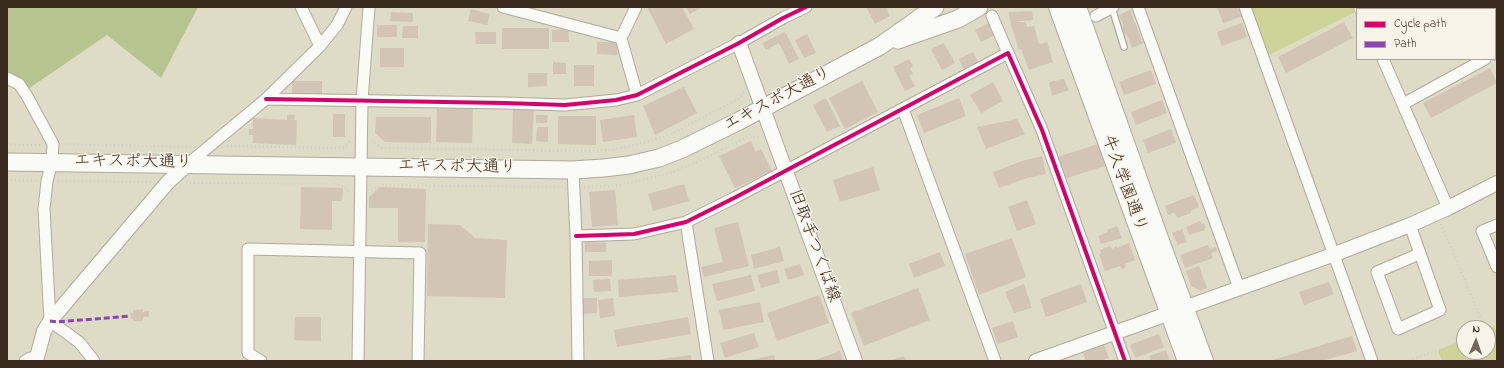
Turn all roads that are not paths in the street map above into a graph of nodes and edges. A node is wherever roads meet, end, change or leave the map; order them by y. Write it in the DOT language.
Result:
graph roads {
  1 [pos="301,7"];
  2 [pos="346,7"];
  3 [pos="369,7"];
  4 [pos="504,7"];
  5 [pos="636,7"];
  6 [pos="806,7"];
  7 [pos="935,7"];
  8 [pos="1058,7"];
  9 [pos="1077,7"];
  10 [pos="1112,7"];
  11 [pos="1138,7"];
  12 [pos="1245,7"];
  13 [pos="986,11"];
  14 [pos="1096,16"];
  15 [pos="621,38"];
  16 [pos="739,43"];
  17 [pos="320,46"];
  18 [pos="880,46"];
  19 [pos="1124,47"];
  20 [pos="1008,53"];
  21 [pos="1383,60"];
  22 [pos="1483,60"];
  23 [pos="7,78"];
  24 [pos="637,95"];
  25 [pos="266,99"];
  26 [pos="362,101"];
  27 [pos="1402,104"];
  28 [pos="763,108"];
  29 [pos="903,109"];
  30 [pos="7,162"];
  31 [pos="52,162"];
  32 [pos="188,164"];
  33 [pos="361,166"];
  34 [pos="573,170"];
  35 [pos="785,170"];
  36 [pos="1497,183"];
  37 [pos="1448,208"];
  38 [pos="686,222"];
  39 [pos="1497,224"];
  40 [pos="1410,225"];
  41 [pos="576,236"];
  42 [pos="359,251"];
  43 [pos="1334,254"];
  44 [pos="1420,254"];
  45 [pos="1497,267"];
  46 [pos="1239,288"];
  47 [pos="1177,310"];
  48 [pos="50,321"];
  49 [pos="1115,333"];
  50 [pos="32,360"];
  51 [pos="94,361"];
  52 [pos="261,361"];
  53 [pos="358,361"];
  54 [pos="418,361"];
  55 [pos="578,361"];
  56 [pos="708,361"];
  57 [pos="855,361"];
  58 [pos="995,361"];
  59 [pos="1036,361"];
  60 [pos="1125,361"];
  61 [pos="1187,361"];
  62 [pos="1204,361"];
  63 [pos="1372,361"];
  1 -- 17 [label="street"];
  2 -- 17 [label="street"];
  3 -- 26 [label="street"];
  4 -- 15 [label="street"];
  5 -- 15 [label="street"];
  6 -- 16 [label="street"];
  7 -- 18 [label="main road, エキスポ大通り"];
  8 -- 47 [label="highway, 牛久学園通り"];
  9 -- 47 [label="highway, 牛久学園通り"];
  10 -- 14 [label="street"];
  10 -- 19 [label="lane"];
  11 -- 46 [label="street"];
  12 -- 43 [label="street"];
  13 -- 18 [label="main road, エキスポ大通り"];
  13 -- 20 [label="street"];
  15 -- 24 [label="street"];
  16 -- 24 [label="street"];
  16 -- 28 [label="street, 旧取手つくば線"];
  17 -- 25 [label="street"];
  18 -- 28 [label="main road, エキスポ大通り"];
  20 -- 29 [label="street"];
  20 -- 49 [label="street"];
  21 -- 27 [label="street"];
  22 -- 27 [label="street"];
  23 -- 31 [label="street"];
  24 -- 26 [label="street"];
  25 -- 26 [label="street"];
  25 -- 32 [label="street"];
  26 -- 33 [label="street"];
  27 -- 37 [label="street"];
  28 -- 34 [label="main road, エキスポ大通り"];
  28 -- 35 [label="street, 旧取手つくば線"];
  29 -- 35 [label="street"];
  29 -- 58 [label="street"];
  30 -- 31 [label="main road, エキスポ大通り"];
  31 -- 32 [label="main road, エキスポ大通り"];
  31 -- 48 [label="street"];
  32 -- 33 [label="main road, エキスポ大通り"];
  32 -- 48 [label="street"];
  33 -- 34 [label="main road, エキスポ大通り"];
  33 -- 42 [label="street"];
  34 -- 41 [label="street"];
  35 -- 38 [label="street"];
  35 -- 57 [label="street, 旧取手つくば線"];
  36 -- 37 [label="street"];
  37 -- 40 [label="street"];
  38 -- 41 [label="street"];
  38 -- 56 [label="street"];
  39 -- 45 [label="street"];
  40 -- 43 [label="street"];
  40 -- 44 [label="street"];
  41 -- 55 [label="street"];
  42 -- 52 [label="street"];
  42 -- 53 [label="street"];
  42 -- 54 [label="street"];
  43 -- 46 [label="street"];
  43 -- 63 [label="street"];
  44 -- 44 [label="street"];
  46 -- 47 [label="street"];
  47 -- 49 [label="street"];
  47 -- 61 [label="highway, 牛久学園通り"];
  47 -- 62 [label="highway, 牛久学園通り"];
  48 -- 50 [label="street"];
  48 -- 51 [label="street"];
  49 -- 59 [label="street"];
  49 -- 60 [label="street"];
}
